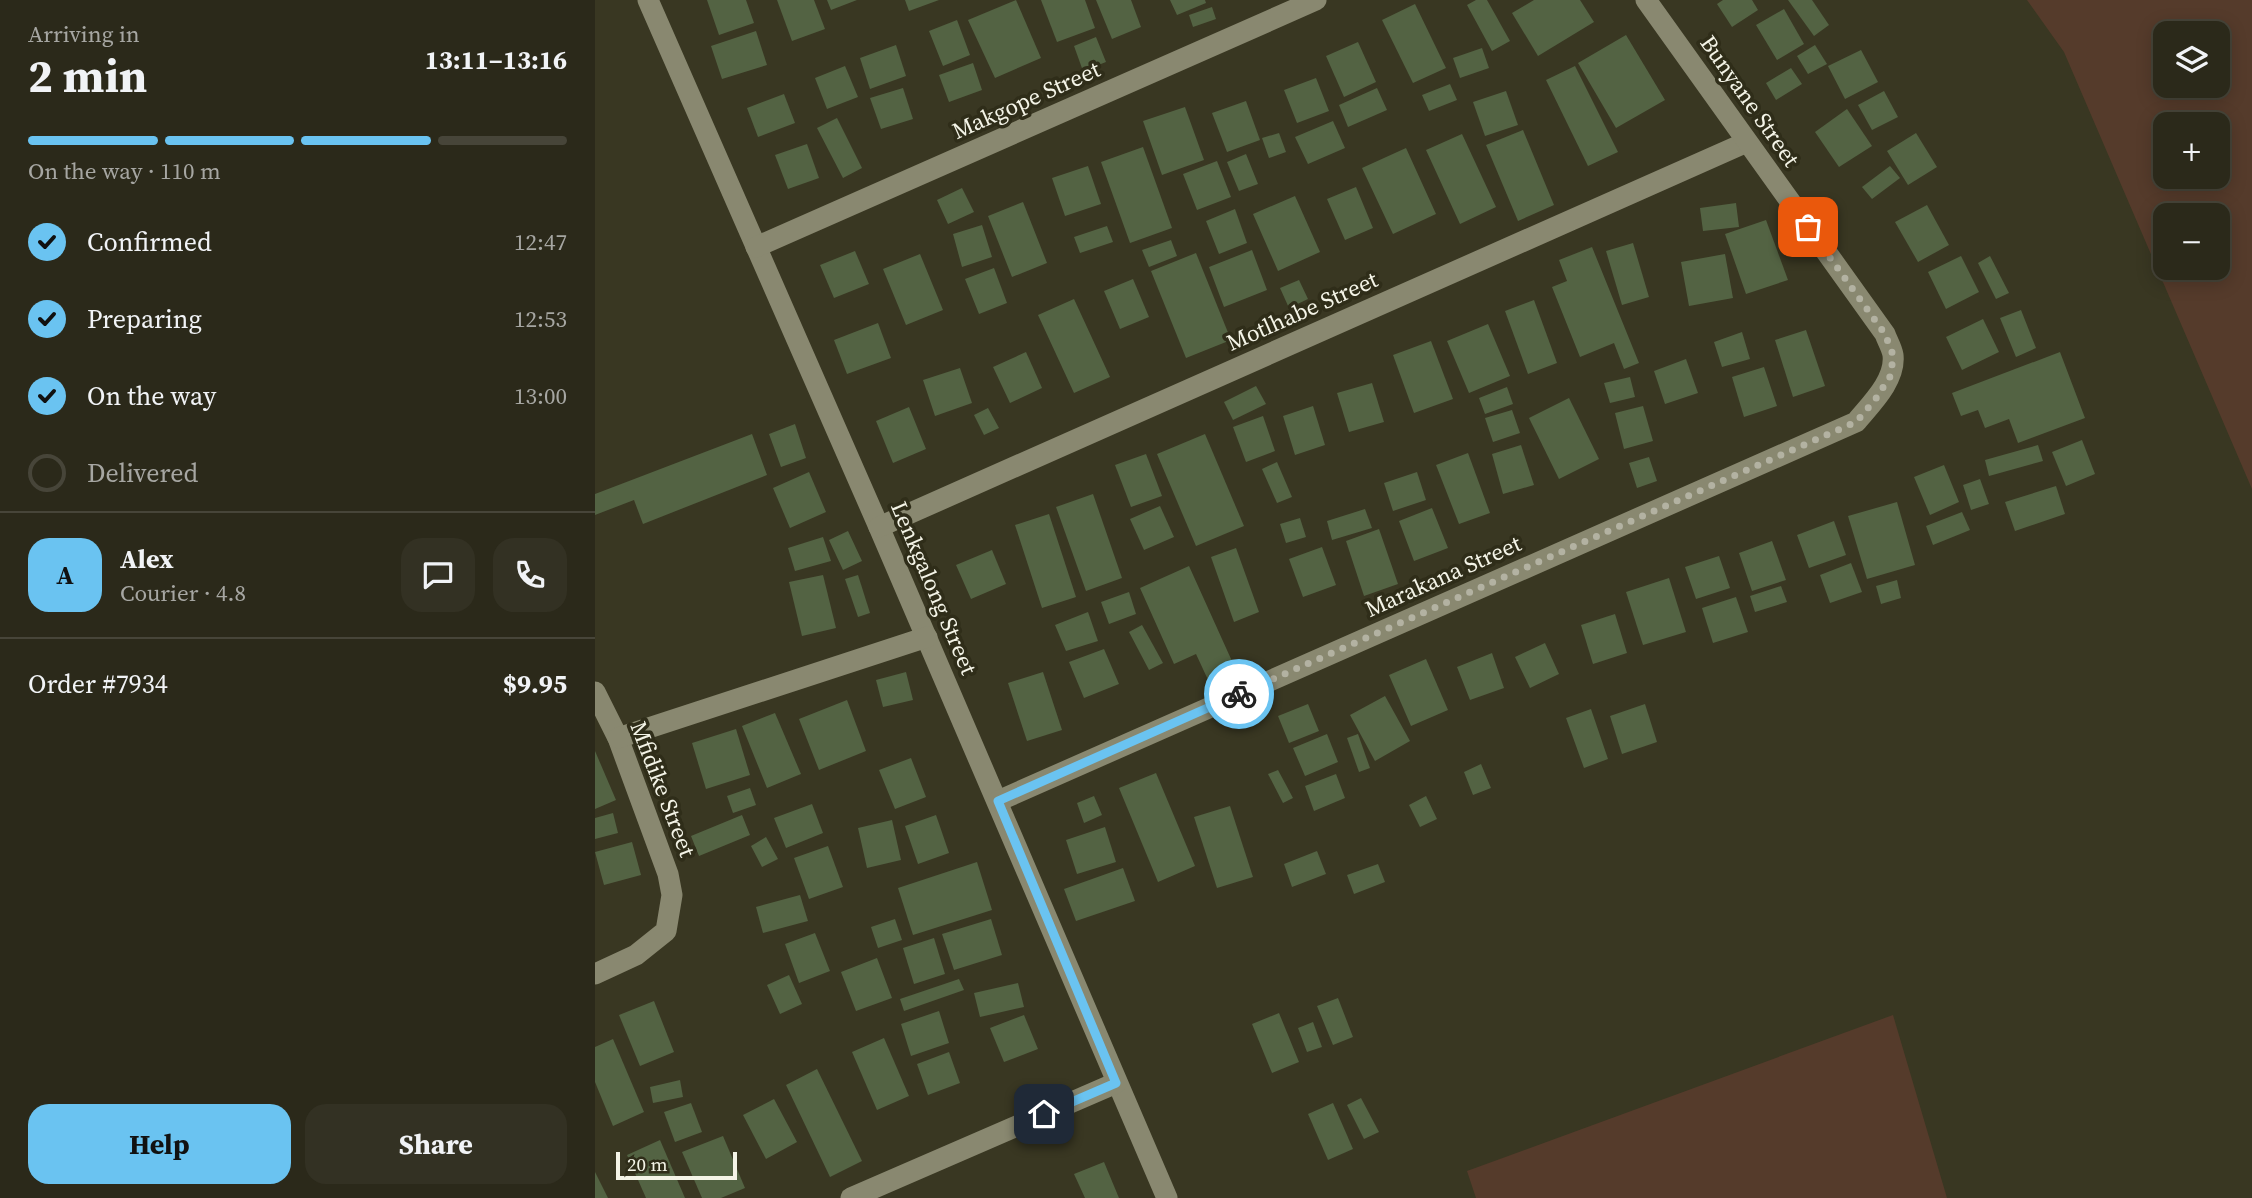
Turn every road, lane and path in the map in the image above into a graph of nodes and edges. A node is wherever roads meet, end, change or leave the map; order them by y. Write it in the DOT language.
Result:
graph roads {
  1 [pos="648,0"];
  2 [pos="1317,0"];
  3 [pos="1646,0"];
  4 [pos="1747,142"];
  5 [pos="756,247"];
  6 [pos="1891,375"];
  7 [pos="880,527"];
  8 [pos="927,637"];
  9 [pos="595,692"];
  10 [pos="618,738"];
  11 [pos="998,801"];
  12 [pos="595,974"];
  13 [pos="1116,1083"];
  14 [pos="851,1198"];
  15 [pos="1167,1198"];
  1 -- 5 [label="street, Lenkgalong Street"];
  2 -- 5 [label="street, Makgope Street"];
  3 -- 4 [label="street, Bunyane Street"];
  4 -- 6 [label="street, Bunyane Street"];
  4 -- 7 [label="street, Motlhabe Street"];
  5 -- 7 [label="street, Lenkgalong Street"];
  6 -- 11 [label="street, Marakana Street"];
  7 -- 8 [label="street, Lenkgalong Street"];
  8 -- 10 [label="street"];
  8 -- 11 [label="street, Lenkgalong Street"];
  9 -- 10 [label="street, Mfidike Street"];
  10 -- 12 [label="street, Mfidike Street"];
  11 -- 13 [label="street, Lenkgalong Street"];
  13 -- 14 [label="street"];
  13 -- 15 [label="street, Lenkgalong Street"];
}
